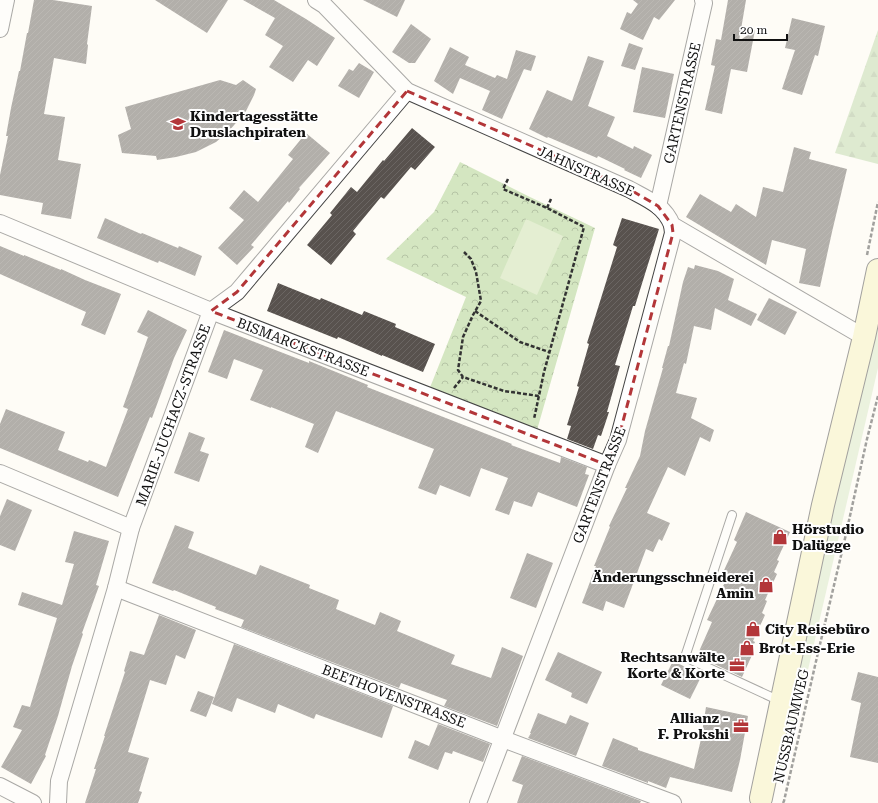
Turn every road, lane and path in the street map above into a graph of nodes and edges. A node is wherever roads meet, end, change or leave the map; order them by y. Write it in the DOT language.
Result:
graph roads {
  1 [pos="6,0"];
  2 [pos="703,0"];
  3 [pos="322,2"];
  4 [pos="0,29"];
  5 [pos="407,91"];
  6 [pos="508,179"];
  7 [pos="551,199"];
  8 [pos="878,202"];
  9 [pos="658,206"];
  10 [pos="547,208"];
  11 [pos="0,224"];
  12 [pos="672,225"];
  13 [pos="464,252"];
  14 [pos="872,264"];
  15 [pos="211,311"];
  16 [pos="475,311"];
  17 [pos="864,337"];
  18 [pos="549,352"];
  19 [pos="539,396"];
  20 [pos="878,396"];
  21 [pos="530,436"];
  22 [pos="607,466"];
  23 [pos="0,473"];
  24 [pos="732,515"];
  25 [pos="132,528"];
  26 [pos="116,588"];
  27 [pos="781,701"];
  28 [pos="503,739"];
  29 [pos="0,786"];
  30 [pos="759,801"];
  31 [pos="33,803"];
  32 [pos="58,803"];
  33 [pos="478,803"];
  34 [pos="673,803"];
  35 [pos="783,803"];
  1 -- 4 [label="street"];
  2 -- 9 [label="street, GARTENSTRASSE"];
  3 -- 5 [label="street, JAHNSTRASSE"];
  5 -- 9 [label="street, JAHNSTRASSE"];
  5 -- 15 [label="street, MARIE-JUCHACZ-STRASSE"];
  6 -- 10 [label="path"];
  7 -- 10 [label="path"];
  8 -- 14 [label="path"];
  9 -- 12 [label="street, JAHNSTRASSE"];
  10 -- 18 [label="path"];
  11 -- 15 [label="street, BISMARCKSTRASSE"];
  12 -- 17 [label="street, JAHNSTRASSE"];
  12 -- 22 [label="street, GARTENSTRASSE"];
  13 -- 16 [label="path"];
  14 -- 17 [label="main road"];
  15 -- 21 [label="street, BISMARCKSTRASSE"];
  15 -- 25 [label="street, MARIE-JUCHACZ-STRASSE"];
  16 -- 18 [label="path"];
  16 -- 19 [label="path"];
  17 -- 27 [label="main road"];
  18 -- 19 [label="path"];
  19 -- 21 [label="path"];
  20 -- 35 [label="path, NUSSBAUMWEG"];
  21 -- 22 [label="street, BISMARCKSTRASSE"];
  22 -- 28 [label="street, GARTENSTRASSE"];
  23 -- 25 [label="street"];
  24 -- 27 [label="lane"];
  25 -- 26 [label="street, MARIE-JUCHACZ-STRASSE"];
  26 -- 28 [label="street, BEETHOVENSTRASSE"];
  26 -- 32 [label="street, MARIE-JUCHACZ-STRASSE"];
  27 -- 30 [label="main road"];
  28 -- 33 [label="street, GARTENSTRASSE"];
  28 -- 34 [label="street, BEETHOVENSTRASSE"];
  29 -- 31 [label="street"];
}
